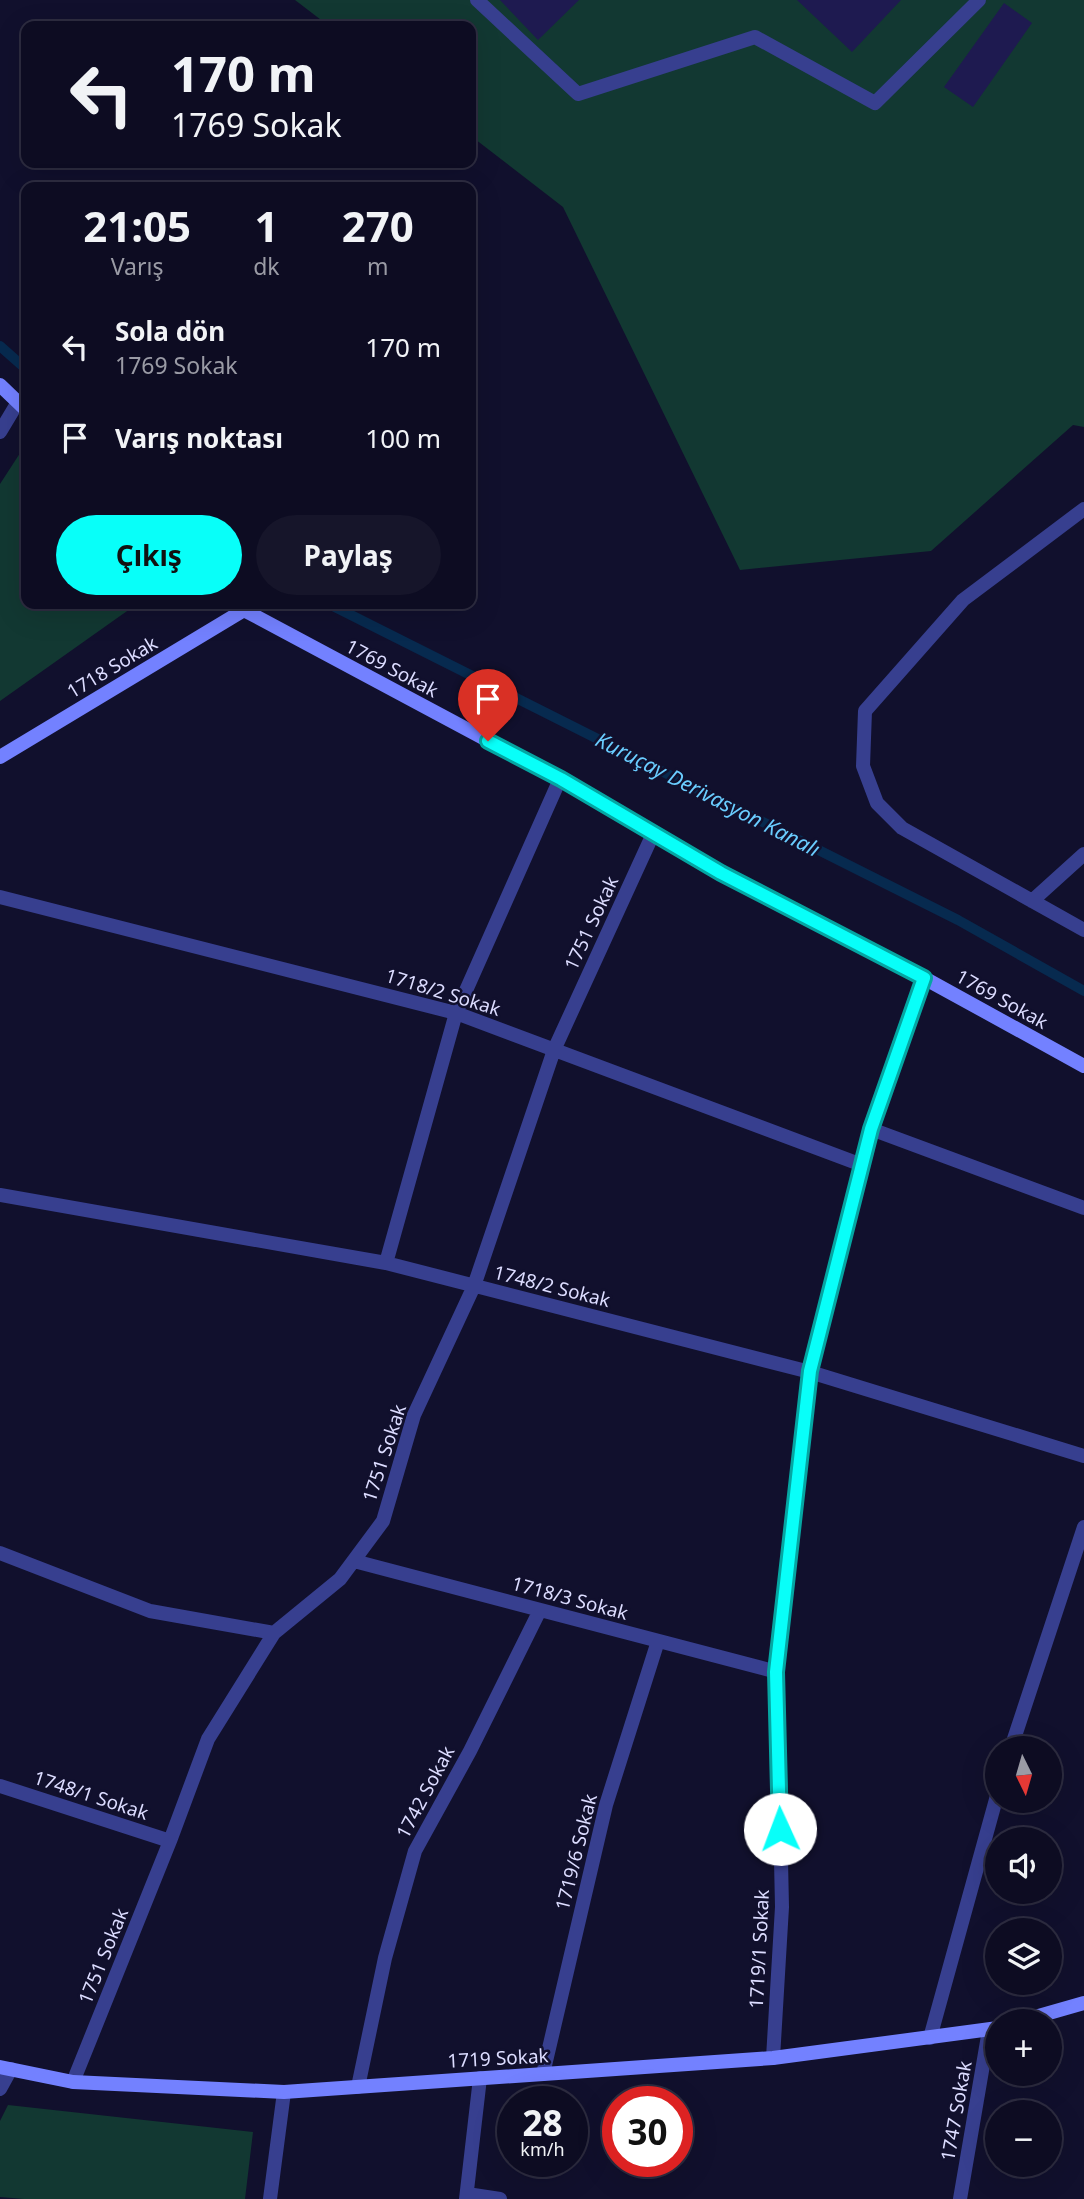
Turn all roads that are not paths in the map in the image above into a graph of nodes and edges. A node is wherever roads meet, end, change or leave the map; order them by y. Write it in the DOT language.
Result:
graph roads {
  1 [pos="477,0"];
  2 [pos="979,0"];
  3 [pos="0,385"];
  4 [pos="21,405"];
  5 [pos="21,407"];
  6 [pos="0,432"];
  7 [pos="1084,509"];
  8 [pos="237,609"];
  9 [pos="244,609"];
  10 [pos="0,757"];
  11 [pos="561,779"];
  12 [pos="653,834"];
  13 [pos="1084,854"];
  14 [pos="0,897"];
  15 [pos="1032,901"];
  16 [pos="1084,930"];
  17 [pos="924,978"];
  18 [pos="456,1013"];
  19 [pos="554,1050"];
  20 [pos="1084,1066"];
  21 [pos="871,1129"];
  22 [pos="862,1165"];
  23 [pos="0,1195"];
  24 [pos="1084,1208"];
  25 [pos="386,1264"];
  26 [pos="474,1286"];
  27 [pos="810,1371"];
  28 [pos="1084,1456"];
  29 [pos="1084,1527"];
  30 [pos="0,1553"];
  31 [pos="354,1561"];
  32 [pos="540,1610"];
  33 [pos="274,1633"];
  34 [pos="658,1641"];
  35 [pos="776,1672"];
  36 [pos="1015,1736"];
  37 [pos="0,1786"];
  38 [pos="992,1813"];
  39 [pos="170,1841"];
  40 [pos="1084,2003"];
  41 [pos="1062,2009"];
  42 [pos="985,2030"];
  43 [pos="930,2038"];
  44 [pos="773,2058"];
  45 [pos="6,2068"];
  46 [pos="985,2070"];
  47 [pos="543,2074"];
  48 [pos="480,2078"];
  49 [pos="73,2082"];
  50 [pos="358,2087"];
  51 [pos="0,2089"];
  52 [pos="284,2092"];
  53 [pos="467,2196"];
  54 [pos="270,2199"];
  55 [pos="500,2199"];
  56 [pos="960,2199"];
  1 -- 2 [label="street"];
  3 -- 4 [label="main road"];
  5 -- 6 [label="street"];
  7 -- 15 [label="street"];
  8 -- 10 [label="main road, 1718 Sokak"];
  9 -- 11 [label="main road, 1769 Sokak"];
  11 -- 12 [label="main road, 1769 Sokak"];
  11 -- 18 [label="street"];
  12 -- 17 [label="main road, 1769 Sokak"];
  12 -- 19 [label="street, 1751 Sokak"];
  13 -- 15 [label="street"];
  14 -- 18 [label="street, 1718/2 Sokak"];
  15 -- 16 [label="street"];
  17 -- 20 [label="main road, 1769 Sokak"];
  17 -- 21 [label="street, 1719/1 Sokak"];
  18 -- 19 [label="street, 1718/2 Sokak"];
  18 -- 25 [label="street"];
  19 -- 22 [label="street, 1718/2 Sokak"];
  19 -- 26 [label="street, 1751 Sokak"];
  21 -- 22 [label="street, 1719/1 Sokak"];
  21 -- 24 [label="street"];
  22 -- 27 [label="street, 1719/1 Sokak"];
  23 -- 25 [label="street, 1748/2 Sokak"];
  25 -- 26 [label="street, 1748/2 Sokak"];
  26 -- 27 [label="street, 1748/2 Sokak"];
  26 -- 31 [label="street, 1751 Sokak"];
  27 -- 28 [label="street, 1748/2 Sokak"];
  27 -- 35 [label="street, 1719/1 Sokak"];
  29 -- 36 [label="street"];
  30 -- 33 [label="street"];
  31 -- 32 [label="street, 1718/3 Sokak"];
  31 -- 33 [label="street, 1751 Sokak"];
  32 -- 34 [label="street, 1718/3 Sokak"];
  32 -- 50 [label="street, 1742 Sokak"];
  33 -- 39 [label="street, 1751 Sokak"];
  34 -- 35 [label="street, 1718/3 Sokak"];
  34 -- 47 [label="street, 1719/6 Sokak"];
  35 -- 44 [label="street, 1719/1 Sokak"];
  37 -- 39 [label="street, 1748/1 Sokak"];
  38 -- 43 [label="street"];
  39 -- 49 [label="street, 1751 Sokak"];
  40 -- 41 [label="main road"];
  42 -- 43 [label="main road, 1719 Sokak"];
  43 -- 44 [label="main road, 1719 Sokak"];
  44 -- 47 [label="main road, 1719 Sokak"];
  45 -- 49 [label="main road, 1719 Sokak"];
  45 -- 51 [label="street"];
  46 -- 56 [label="street, 1747 Sokak"];
  47 -- 48 [label="main road, 1719 Sokak"];
  48 -- 50 [label="main road, 1719 Sokak"];
  48 -- 53 [label="street"];
  49 -- 52 [label="main road, 1719 Sokak"];
  50 -- 52 [label="main road, 1719 Sokak"];
  52 -- 54 [label="street"];
  53 -- 55 [label="street"];
}
